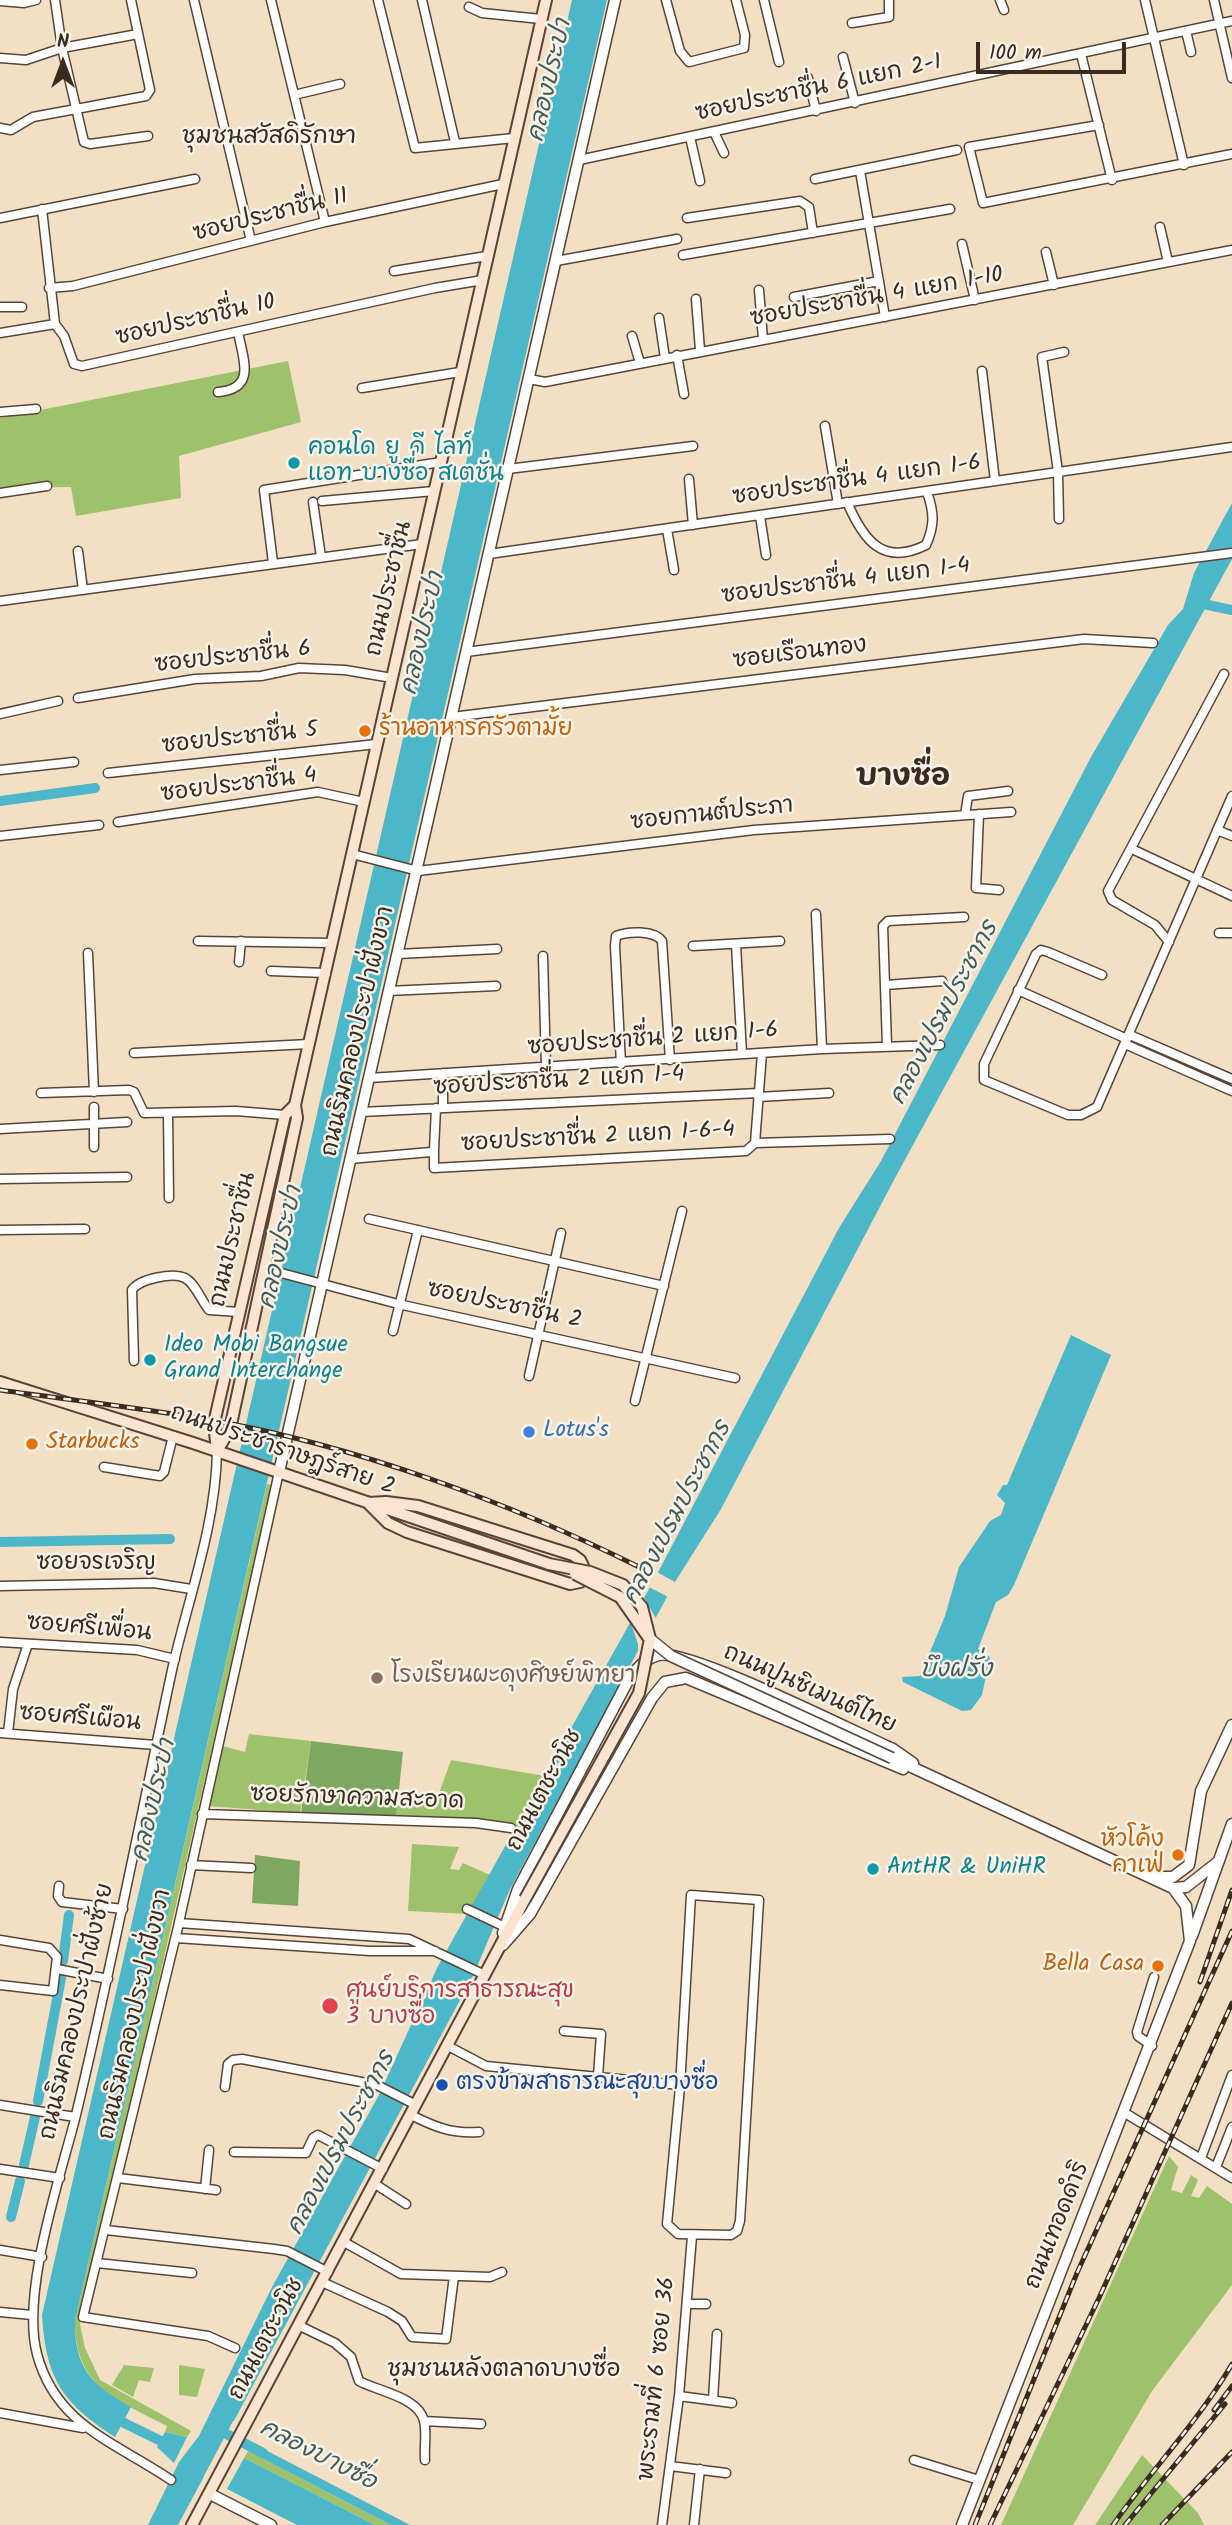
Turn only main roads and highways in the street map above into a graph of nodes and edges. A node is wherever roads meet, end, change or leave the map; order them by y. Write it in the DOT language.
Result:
graph roads {
  1 [pos="546,0"];
  2 [pos="295,1105"];
  3 [pos="0,1382"];
  4 [pos="216,1451"];
  5 [pos="368,1503"];
  6 [pos="650,1639"];
  7 [pos="192,2525"];
  1 -- 2 [label="main road, ถนนประชาชื่น"];
  2 -- 4 [label="main road, ถนนประชาชื่น"];
  2 -- 4 [label="main road, ถนนประชาชื่น"];
  3 -- 4 [label="main road, ถนนประชาราษฎร์สาย 2"];
  4 -- 5 [label="main road, ถนนประชาราษฎร์สาย 2"];
  5 -- 5 [label="main road"];
  5 -- 6 [label="main road, ถนนประชาราษฎร์สาย 2, bridge"];
  6 -- 7 [label="main road, ถนนเตชะวนิช, bridge"];
}
